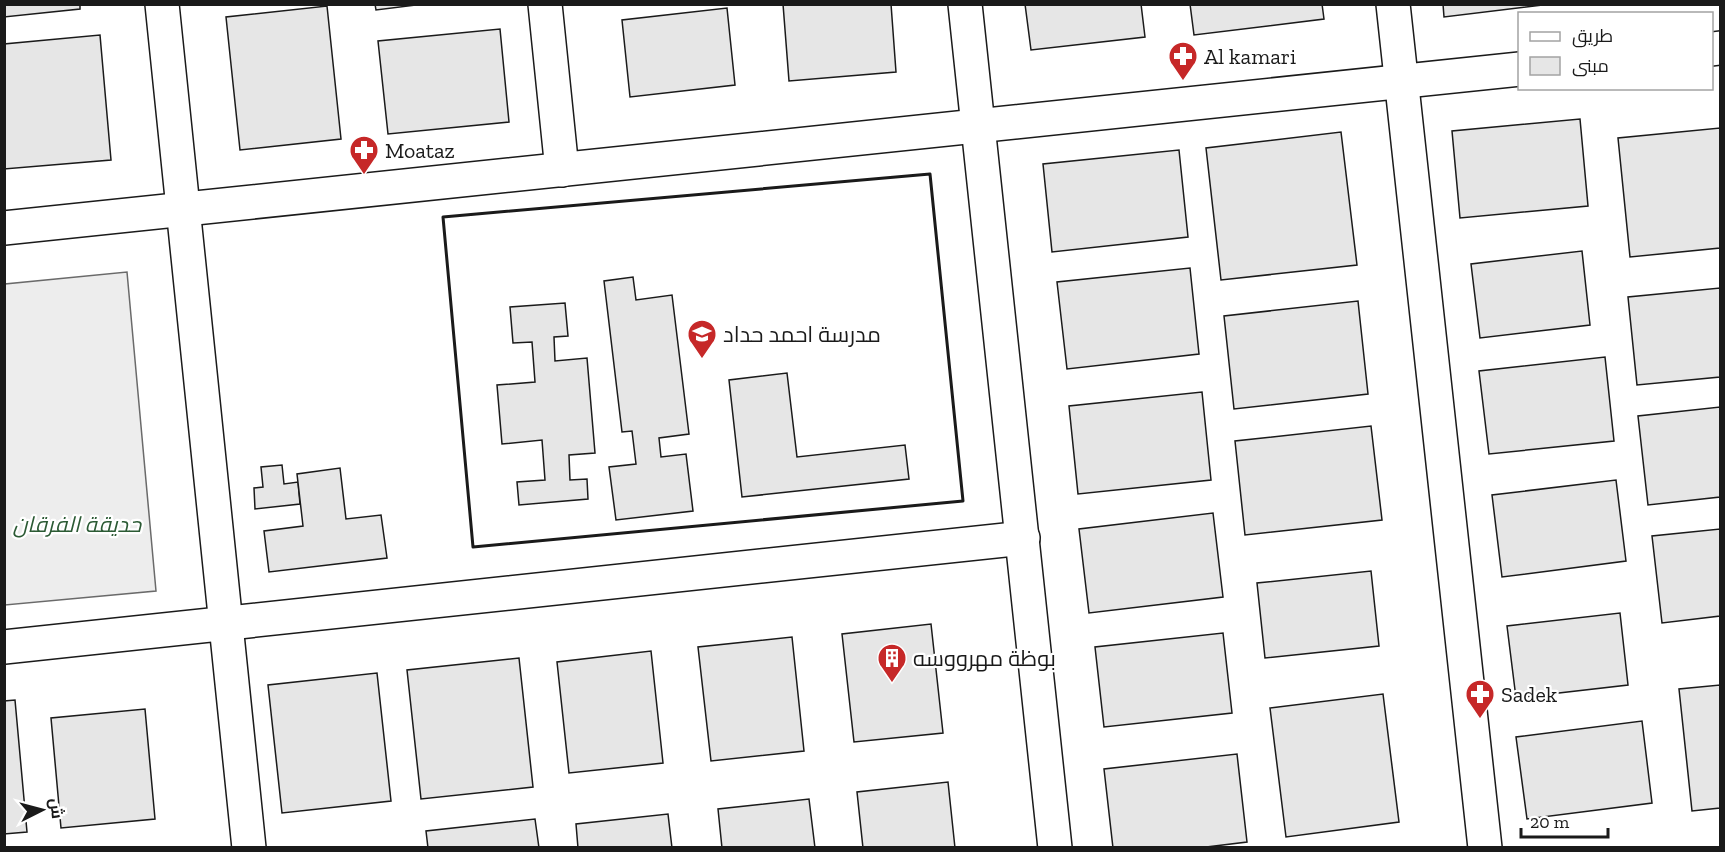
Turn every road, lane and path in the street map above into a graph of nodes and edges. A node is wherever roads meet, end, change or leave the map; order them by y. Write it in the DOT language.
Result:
graph roads {
  1 [pos="162,4"];
  2 [pos="545,4"];
  3 [pos="965,4"];
  4 [pos="1393,4"];
  5 [pos="1518,69"];
  6 [pos="1402,81"];
  7 [pos="978,126"];
  8 [pos="562,170"];
  9 [pos="183,210"];
  10 [pos="4,228"];
  11 [pos="1023,538"];
  12 [pos="226,621"];
  13 [pos="4,647"];
  14 [pos="249,848"];
  15 [pos="1056,848"];
  16 [pos="1485,848"];
  1 -- 9 [label="street"];
  2 -- 8 [label="street"];
  3 -- 7 [label="street"];
  4 -- 6 [label="street"];
  5 -- 6 [label="street"];
  6 -- 7 [label="street"];
  6 -- 16 [label="street"];
  7 -- 8 [label="street"];
  7 -- 11 [label="street"];
  8 -- 9 [label="street"];
  9 -- 10 [label="street"];
  9 -- 12 [label="street"];
  11 -- 12 [label="street"];
  11 -- 15 [label="street"];
  12 -- 13 [label="street"];
  12 -- 14 [label="street"];
}
